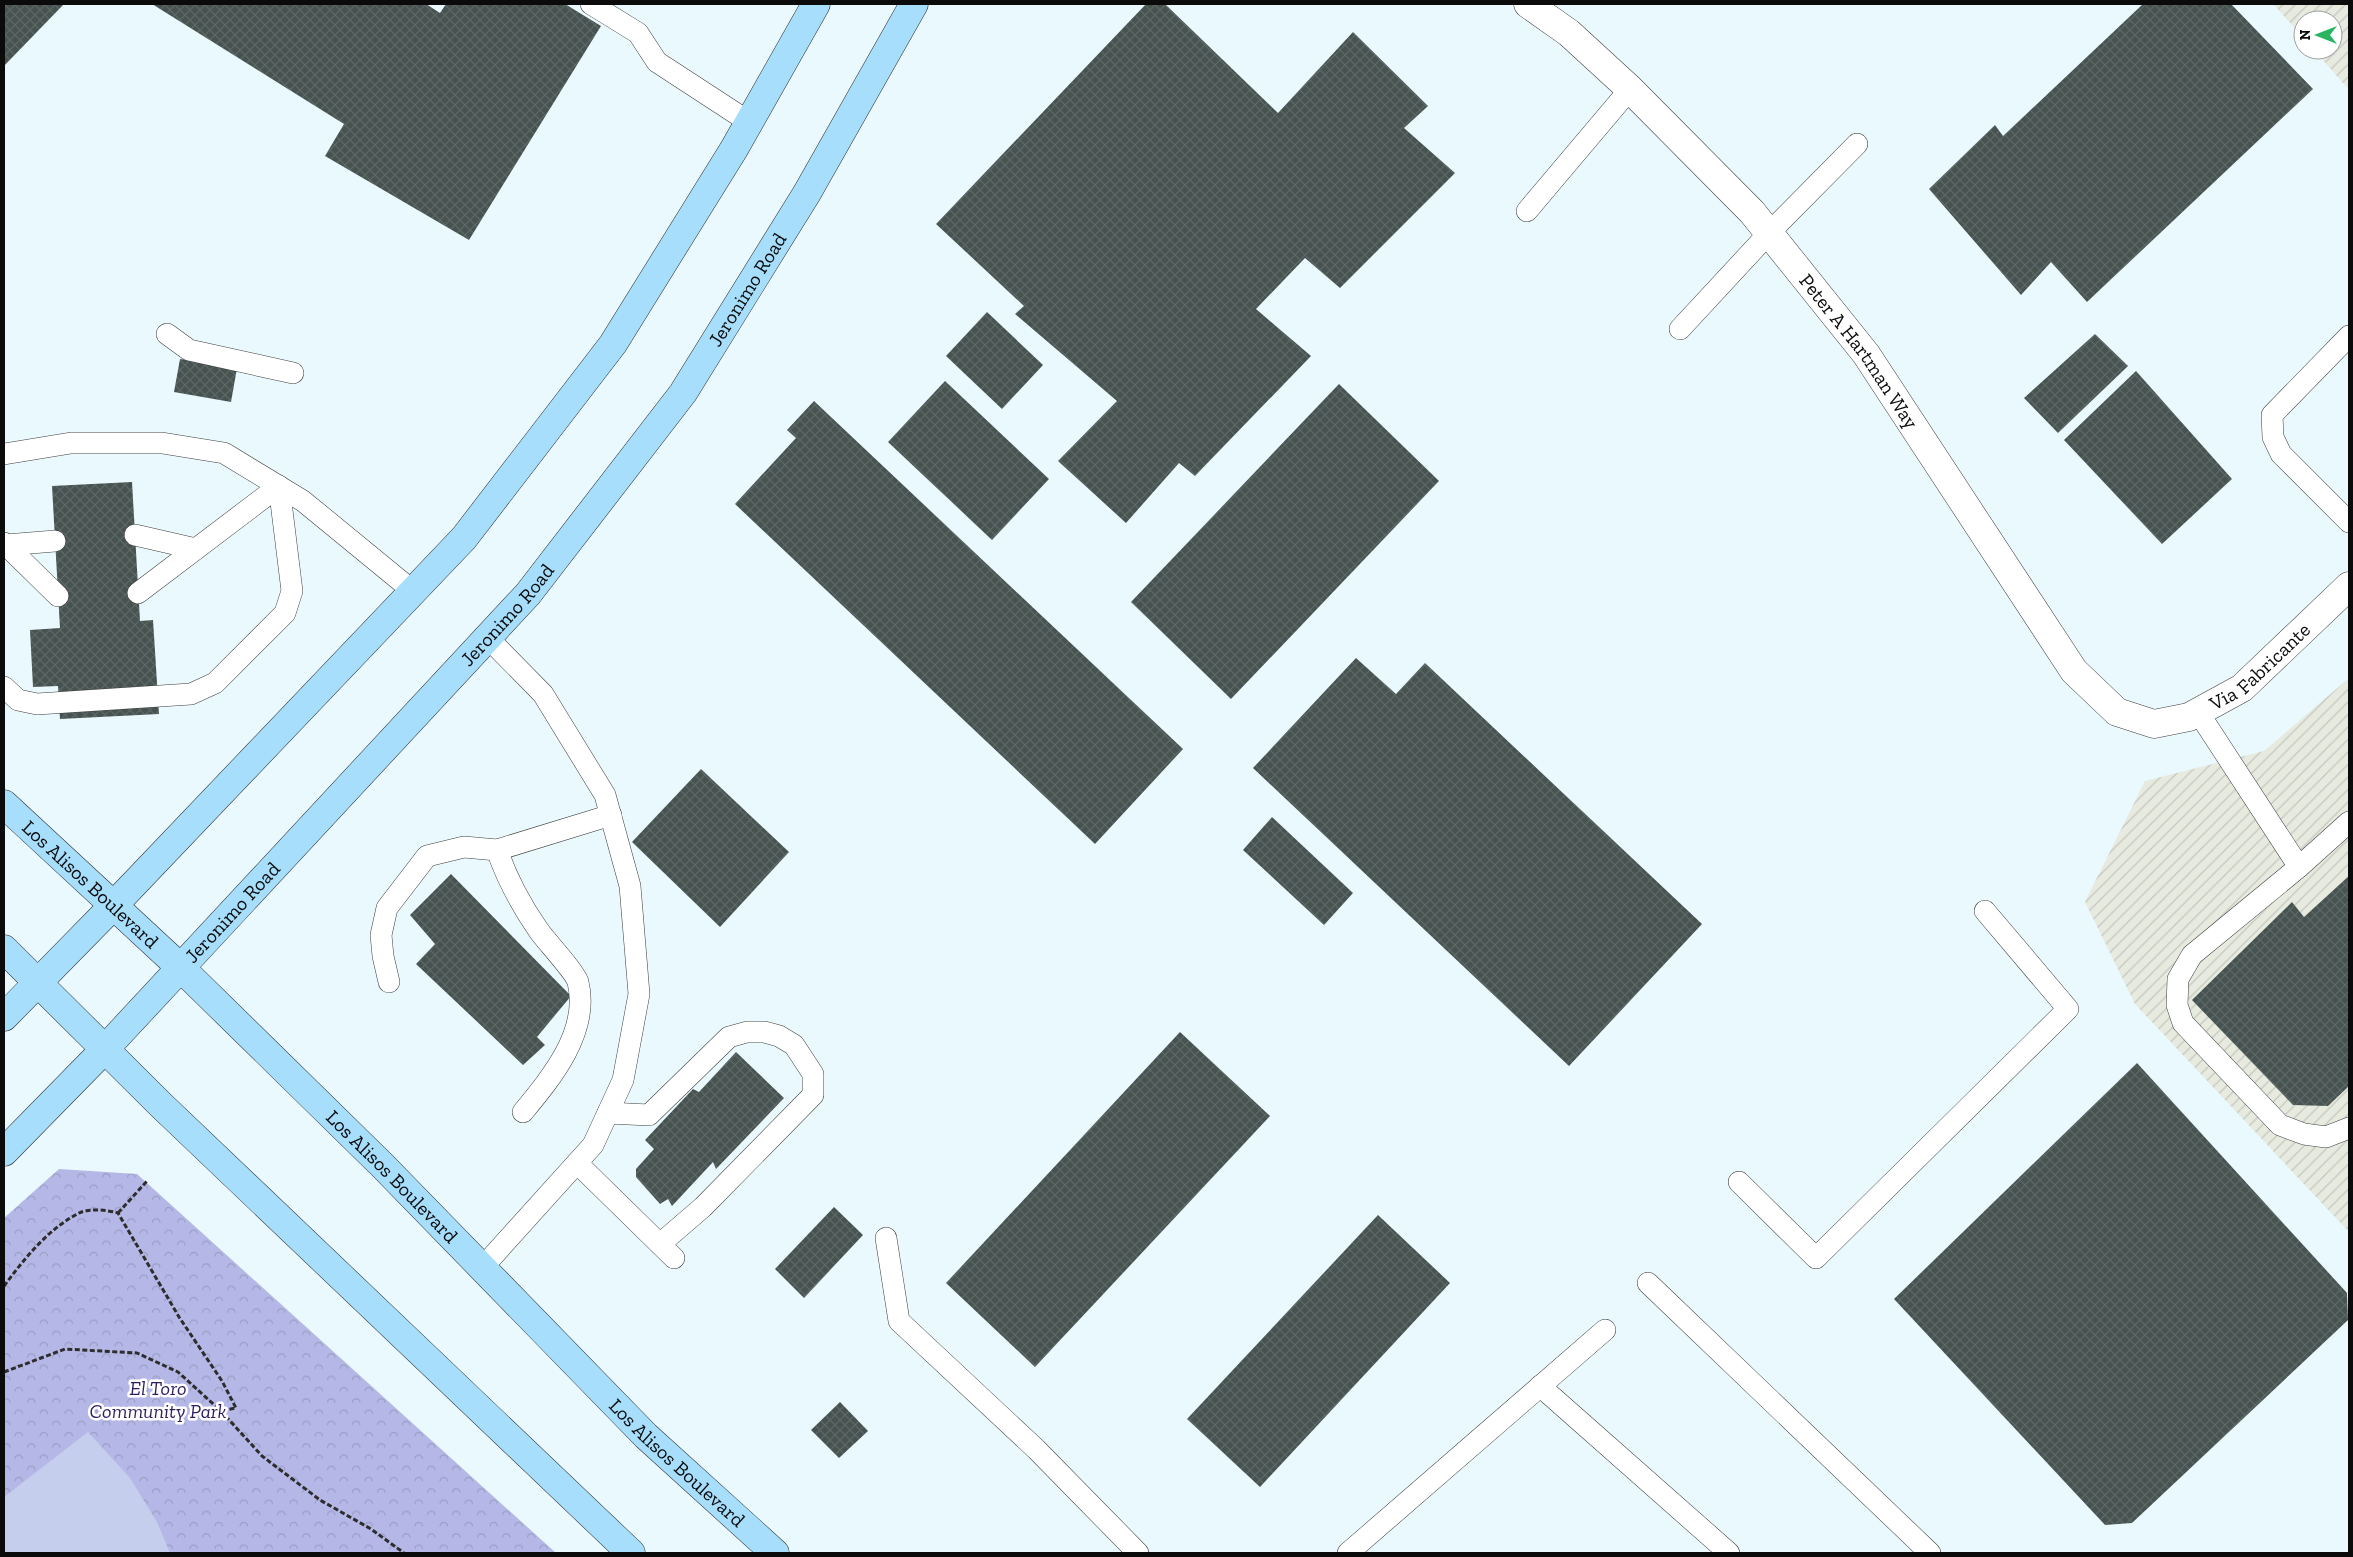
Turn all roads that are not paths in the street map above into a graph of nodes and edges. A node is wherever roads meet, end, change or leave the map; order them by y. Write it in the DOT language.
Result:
graph roads {
  1 [pos="592,4"];
  2 [pos="816,4"];
  3 [pos="914,4"];
  4 [pos="1528,4"];
  5 [pos="1630,89"];
  6 [pos="749,122"];
  7 [pos="1857,144"];
  8 [pos="1527,211"];
  9 [pos="1769,233"];
  10 [pos="1680,329"];
  11 [pos="167,334"];
  12 [pos="2349,336"];
  13 [pos="293,373"];
  14 [pos="4,454"];
  15 [pos="279,486"];
  16 [pos="2349,522"];
  17 [pos="135,535"];
  18 [pos="55,541"];
  19 [pos="5,544"];
  20 [pos="196,549"];
  21 [pos="2349,586"];
  22 [pos="414,592"];
  23 [pos="138,593"];
  24 [pos="58,596"];
  25 [pos="488,638"];
  26 [pos="4,687"];
  27 [pos="2198,712"];
  28 [pos="2154,724"];
  29 [pos="4,804"];
  30 [pos="611,815"];
  31 [pos="2349,822"];
  32 [pos="497,850"];
  33 [pos="2299,867"];
  34 [pos="114,906"];
  35 [pos="1986,911"];
  36 [pos="4,949"];
  37 [pos="181,968"];
  38 [pos="38,981"];
  39 [pos="389,982"];
  40 [pos="4,1017"];
  41 [pos="106,1049"];
  42 [pos="523,1112"];
  43 [pos="608,1113"];
  44 [pos="2349,1128"];
  45 [pos="4,1152"];
  46 [pos="576,1163"];
  47 [pos="1739,1182"];
  48 [pos="886,1238"];
  49 [pos="482,1268"];
  50 [pos="1648,1283"];
  51 [pos="1605,1330"];
  52 [pos="1540,1386"];
  53 [pos="1354,1552"];
  54 [pos="631,1553"];
  55 [pos="775,1553"];
  56 [pos="1138,1553"];
  57 [pos="1730,1553"];
  58 [pos="1930,1553"];
  1 -- 6 [label="lane"];
  2 -- 6 [label="main road"];
  3 -- 25 [label="main road, Jeronimo Road"];
  4 -- 5 [label="street, Peter A Hartman Way"];
  5 -- 8 [label="lane"];
  5 -- 9 [label="street, Peter A Hartman Way"];
  6 -- 22 [label="main road"];
  7 -- 9 [label="lane"];
  9 -- 10 [label="lane"];
  9 -- 28 [label="street, Peter A Hartman Way"];
  11 -- 13 [label="lane"];
  12 -- 16 [label="lane"];
  14 -- 15 [label="lane"];
  15 -- 20 [label="lane"];
  15 -- 22 [label="lane"];
  15 -- 26 [label="lane"];
  17 -- 20 [label="lane"];
  18 -- 19 [label="lane"];
  19 -- 24 [label="lane"];
  20 -- 23 [label="lane"];
  21 -- 27 [label="street, Via Fabricante"];
  22 -- 34 [label="main road"];
  25 -- 30 [label="lane"];
  25 -- 37 [label="main road, Jeronimo Road"];
  27 -- 28 [label="street, Via Fabricante"];
  27 -- 33 [label="lane"];
  29 -- 34 [label="main road, Los Alisos Boulevard"];
  30 -- 32 [label="lane"];
  30 -- 43 [label="lane"];
  31 -- 33 [label="lane"];
  32 -- 39 [label="lane"];
  32 -- 42 [label="lane"];
  33 -- 44 [label="lane"];
  34 -- 37 [label="main road, Los Alisos Boulevard"];
  34 -- 38 [label="main road"];
  35 -- 47 [label="lane"];
  36 -- 38 [label="main road"];
  37 -- 41 [label="main road, Jeronimo Road"];
  37 -- 49 [label="main road, Los Alisos Boulevard"];
  38 -- 40 [label="main road"];
  38 -- 41 [label="main road"];
  41 -- 45 [label="main road, Jeronimo Road"];
  41 -- 54 [label="main road"];
  43 -- 46 [label="lane"];
  43 -- 46 [label="lane"];
  46 -- 49 [label="lane"];
  48 -- 56 [label="lane"];
  49 -- 55 [label="main road, Los Alisos Boulevard"];
  50 -- 58 [label="lane"];
  51 -- 52 [label="lane"];
  52 -- 53 [label="lane"];
  52 -- 57 [label="lane"];
}
